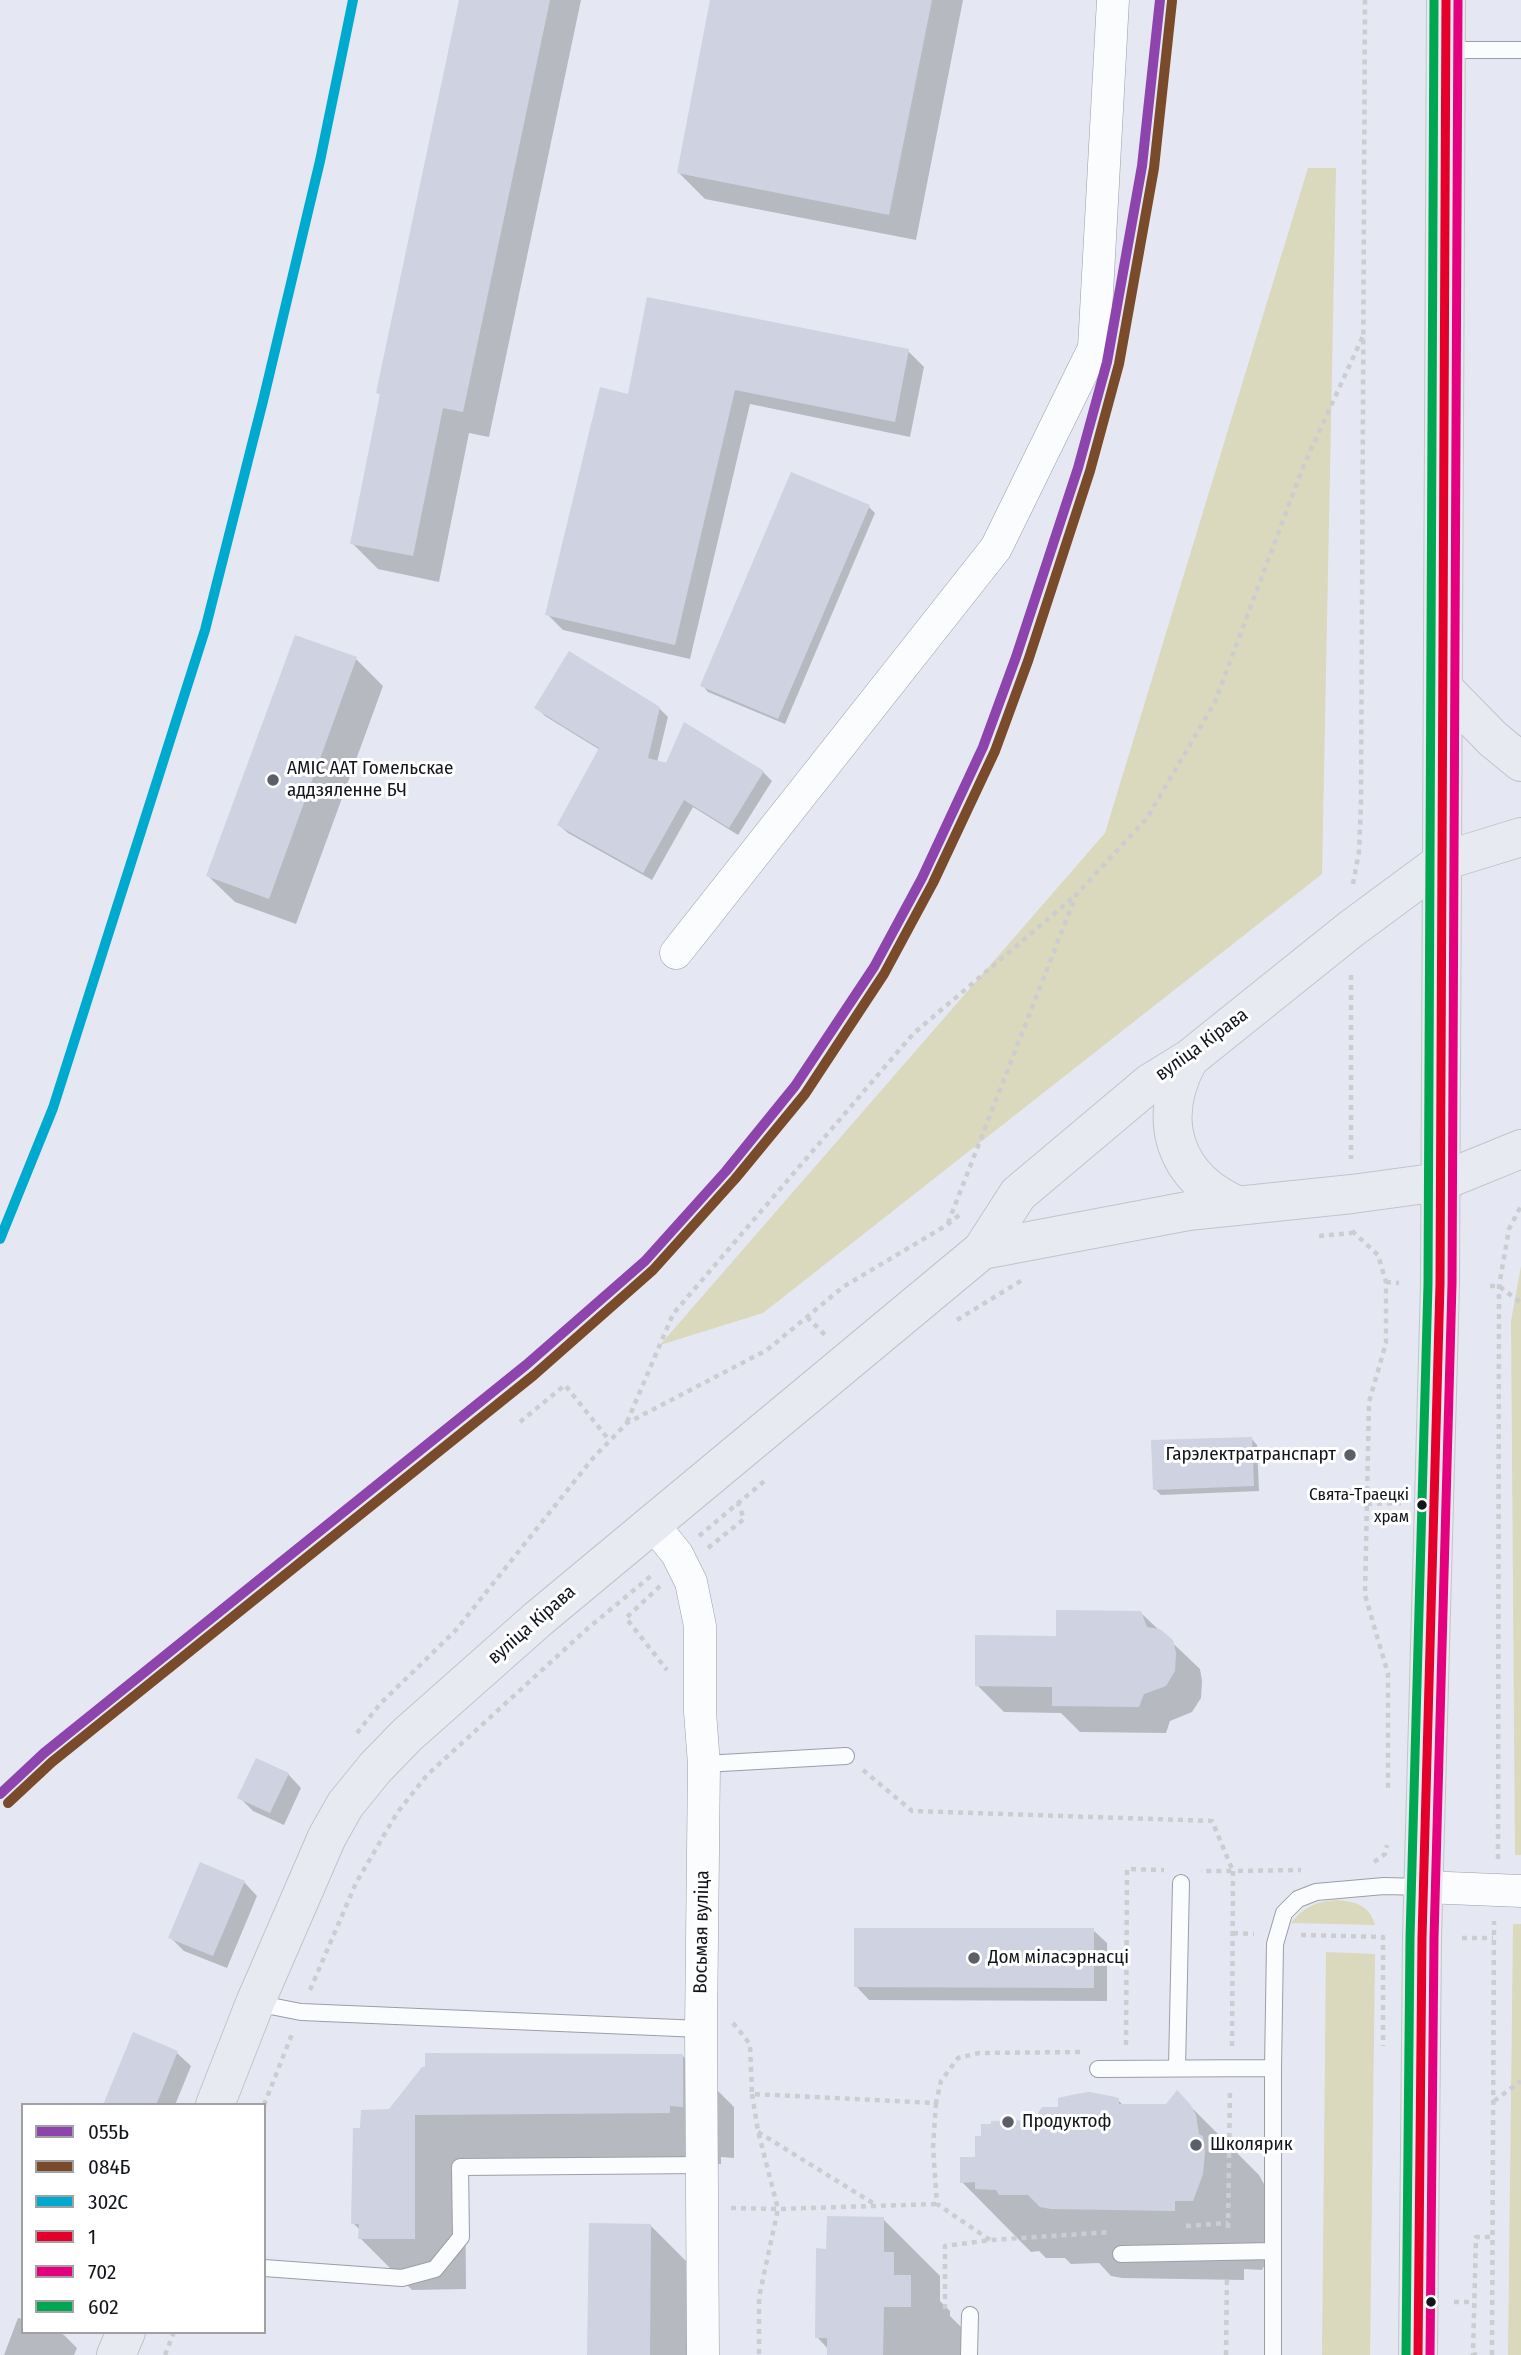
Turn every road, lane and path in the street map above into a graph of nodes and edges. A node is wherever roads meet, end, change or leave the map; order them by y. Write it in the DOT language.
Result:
graph roads {
  1 [pos="1113,0"];
  2 [pos="1365,0"];
  3 [pos="1446,0"];
  4 [pos="1446,50"];
  5 [pos="1521,50"];
  6 [pos="1363,336"];
  7 [pos="1443,688"];
  8 [pos="1521,762"];
  9 [pos="1521,837"];
  10 [pos="1443,861"];
  11 [pos="1353,885"];
  12 [pos="1076,895"];
  13 [pos="676,953"];
  14 [pos="1350,971"];
  15 [pos="1189,1059"];
  16 [pos="1521,1149"];
  17 [pos="1352,1166"];
  18 [pos="1440,1182"];
  19 [pos="1239,1206"];
  20 [pos="1521,1206"];
  21 [pos="1352,1222"];
  22 [pos="947,1225"];
  23 [pos="1352,1233"];
  24 [pos="1310,1237"];
  25 [pos="982,1250"];
  26 [pos="1028,1277"];
  27 [pos="1386,1283"];
  28 [pos="1399,1283"];
  29 [pos="997,1285"];
  30 [pos="1490,1286"];
  31 [pos="1499,1286"];
  32 [pos="843,1287"];
  33 [pos="1003,1292"];
  34 [pos="1521,1303"];
  35 [pos="954,1323"];
  36 [pos="767,1350"];
  37 [pos="520,1422"];
  38 [pos="627,1423"];
  39 [pos="609,1441"];
  40 [pos="768,1477"];
  41 [pos="737,1503"];
  42 [pos="744,1519"];
  43 [pos="652,1523"];
  44 [pos="677,1554"];
  45 [pos="662,1584"];
  46 [pos="1365,1595"];
  47 [pos="700,1712"];
  48 [pos="846,1756"];
  49 [pos="705,1764"];
  50 [pos="1490,1854"];
  51 [pos="1498,1854"];
  52 [pos="1127,1870"];
  53 [pos="1233,1871"];
  54 [pos="1181,1883"];
  55 [pos="1424,1887"];
  56 [pos="1509,1890"];
  57 [pos="1233,1933"];
  58 [pos="1278,1934"];
  59 [pos="1462,1938"];
  60 [pos="1493,1938"];
  61 [pos="702,1985"];
  62 [pos="255,2003"];
  63 [pos="301,2012"];
  64 [pos="701,2029"];
  65 [pos="1383,2049"];
  66 [pos="1126,2052"];
  67 [pos="1086,2053"];
  68 [pos="1177,2068"];
  69 [pos="1273,2068"];
  70 [pos="1098,2069"];
  71 [pos="1521,2081"];
  72 [pos="752,2094"];
  73 [pos="1494,2101"];
  74 [pos="216,2103"];
  75 [pos="265,2103"];
  76 [pos="936,2103"];
  77 [pos="758,2131"];
  78 [pos="703,2165"];
  79 [pos="937,2204"];
  80 [pos="876,2206"];
  81 [pos="703,2207"];
  82 [pos="778,2209"];
  83 [pos="1228,2223"];
  84 [pos="1186,2226"];
  85 [pos="1116,2231"];
  86 [pos="1494,2237"];
  87 [pos="991,2240"];
  88 [pos="1273,2251"];
  89 [pos="1121,2254"];
  90 [pos="266,2268"];
  91 [pos="945,2314"];
  92 [pos="970,2315"];
  93 [pos="125,2334"];
  94 [pos="173,2334"];
  95 [pos="116,2355"];
  96 [pos="165,2355"];
  97 [pos="703,2355"];
  98 [pos="760,2355"];
  99 [pos="970,2355"];
  100 [pos="1273,2355"];
  101 [pos="1418,2355"];
  102 [pos="1477,2355"];
  103 [pos="1492,2355"];
  1 -- 13 [label="street"];
  2 -- 6 [label="path"];
  3 -- 4 [label="main road"];
  4 -- 5 [label="lane"];
  4 -- 7 [label="main road"];
  6 -- 11 [label="path"];
  6 -- 12 [label="path"];
  7 -- 8 [label="main road"];
  7 -- 10 [label="main road"];
  9 -- 10 [label="main road, вуліца Кірава"];
  10 -- 15 [label="main road, вуліца Кірава"];
  10 -- 18 [label="main road"];
  12 -- 22 [label="path"];
  12 -- 38 [label="path"];
  14 -- 17 [label="path"];
  15 -- 19 [label="main road"];
  15 -- 25 [label="main road, вуліца Кірава"];
  16 -- 18 [label="main road, вуліца Кірава"];
  18 -- 19 [label="main road, вуліца Кірава"];
  18 -- 55 [label="main road"];
  19 -- 25 [label="main road, вуліца Кірава"];
  20 -- 31 [label="path"];
  21 -- 23 [label="path"];
  23 -- 24 [label="path"];
  23 -- 27 [label="path"];
  25 -- 43 [label="main road, вуліца Кірава"];
  26 -- 33 [label="path"];
  27 -- 28 [label="path"];
  27 -- 46 [label="path"];
  29 -- 33 [label="path"];
  30 -- 31 [label="path"];
  31 -- 34 [label="path"];
  31 -- 51 [label="path"];
  32 -- 36 [label="path"];
  33 -- 35 [label="path"];
  37 -- 39 [label="path"];
  40 -- 41 [label="path"];
  41 -- 42 [label="path"];
  41 -- 44 [label="path"];
  43 -- 44 [label="street, Восьмая вуліца"];
  43 -- 62 [label="main road, вуліца Кірава"];
  44 -- 47 [label="street, Восьмая вуліца"];
  44 -- 63 [label="path"];
  45 -- 47 [label="path"];
  47 -- 49 [label="street, Восьмая вуліца"];
  48 -- 49 [label="lane"];
  48 -- 53 [label="path"];
  49 -- 61 [label="street, Восьмая вуліца"];
  50 -- 51 [label="path"];
  51 -- 56 [label="path"];
  52 -- 66 [label="path"];
  54 -- 68 [label="lane"];
  55 -- 56 [label="street"];
  55 -- 58 [label="lane"];
  55 -- 101 [label="main road"];
  56 -- 60 [label="path"];
  57 -- 58 [label="path"];
  58 -- 65 [label="path"];
  58 -- 69 [label="lane"];
  59 -- 60 [label="path"];
  60 -- 73 [label="path"];
  61 -- 64 [label="street, Восьмая вуліца"];
  61 -- 72 [label="path"];
  62 -- 63 [label="lane"];
  62 -- 74 [label="main road, вуліца Кірава"];
  63 -- 64 [label="lane"];
  63 -- 75 [label="path"];
  64 -- 78 [label="street, Восьмая вуліца"];
  67 -- 76 [label="path"];
  68 -- 69 [label="lane"];
  68 -- 70 [label="lane"];
  69 -- 88 [label="lane"];
  71 -- 73 [label="path"];
  72 -- 76 [label="path"];
  72 -- 77 [label="path"];
  73 -- 86 [label="path"];
  76 -- 79 [label="path"];
  77 -- 80 [label="path"];
  77 -- 82 [label="path"];
  78 -- 81 [label="street, Восьмая вуліца"];
  78 -- 90 [label="lane"];
  79 -- 80 [label="path"];
  79 -- 87 [label="path"];
  80 -- 82 [label="path"];
  81 -- 82 [label="path"];
  81 -- 97 [label="street, Восьмая вуліца"];
  82 -- 98 [label="path"];
  83 -- 84 [label="path"];
  85 -- 87 [label="path"];
  86 -- 102 [label="path"];
  86 -- 103 [label="path"];
  87 -- 91 [label="path"];
  88 -- 89 [label="lane"];
  88 -- 100 [label="lane"];
  92 -- 99 [label="lane"];
  93 -- 95 [label="main road"];
  94 -- 96 [label="path"];
}
